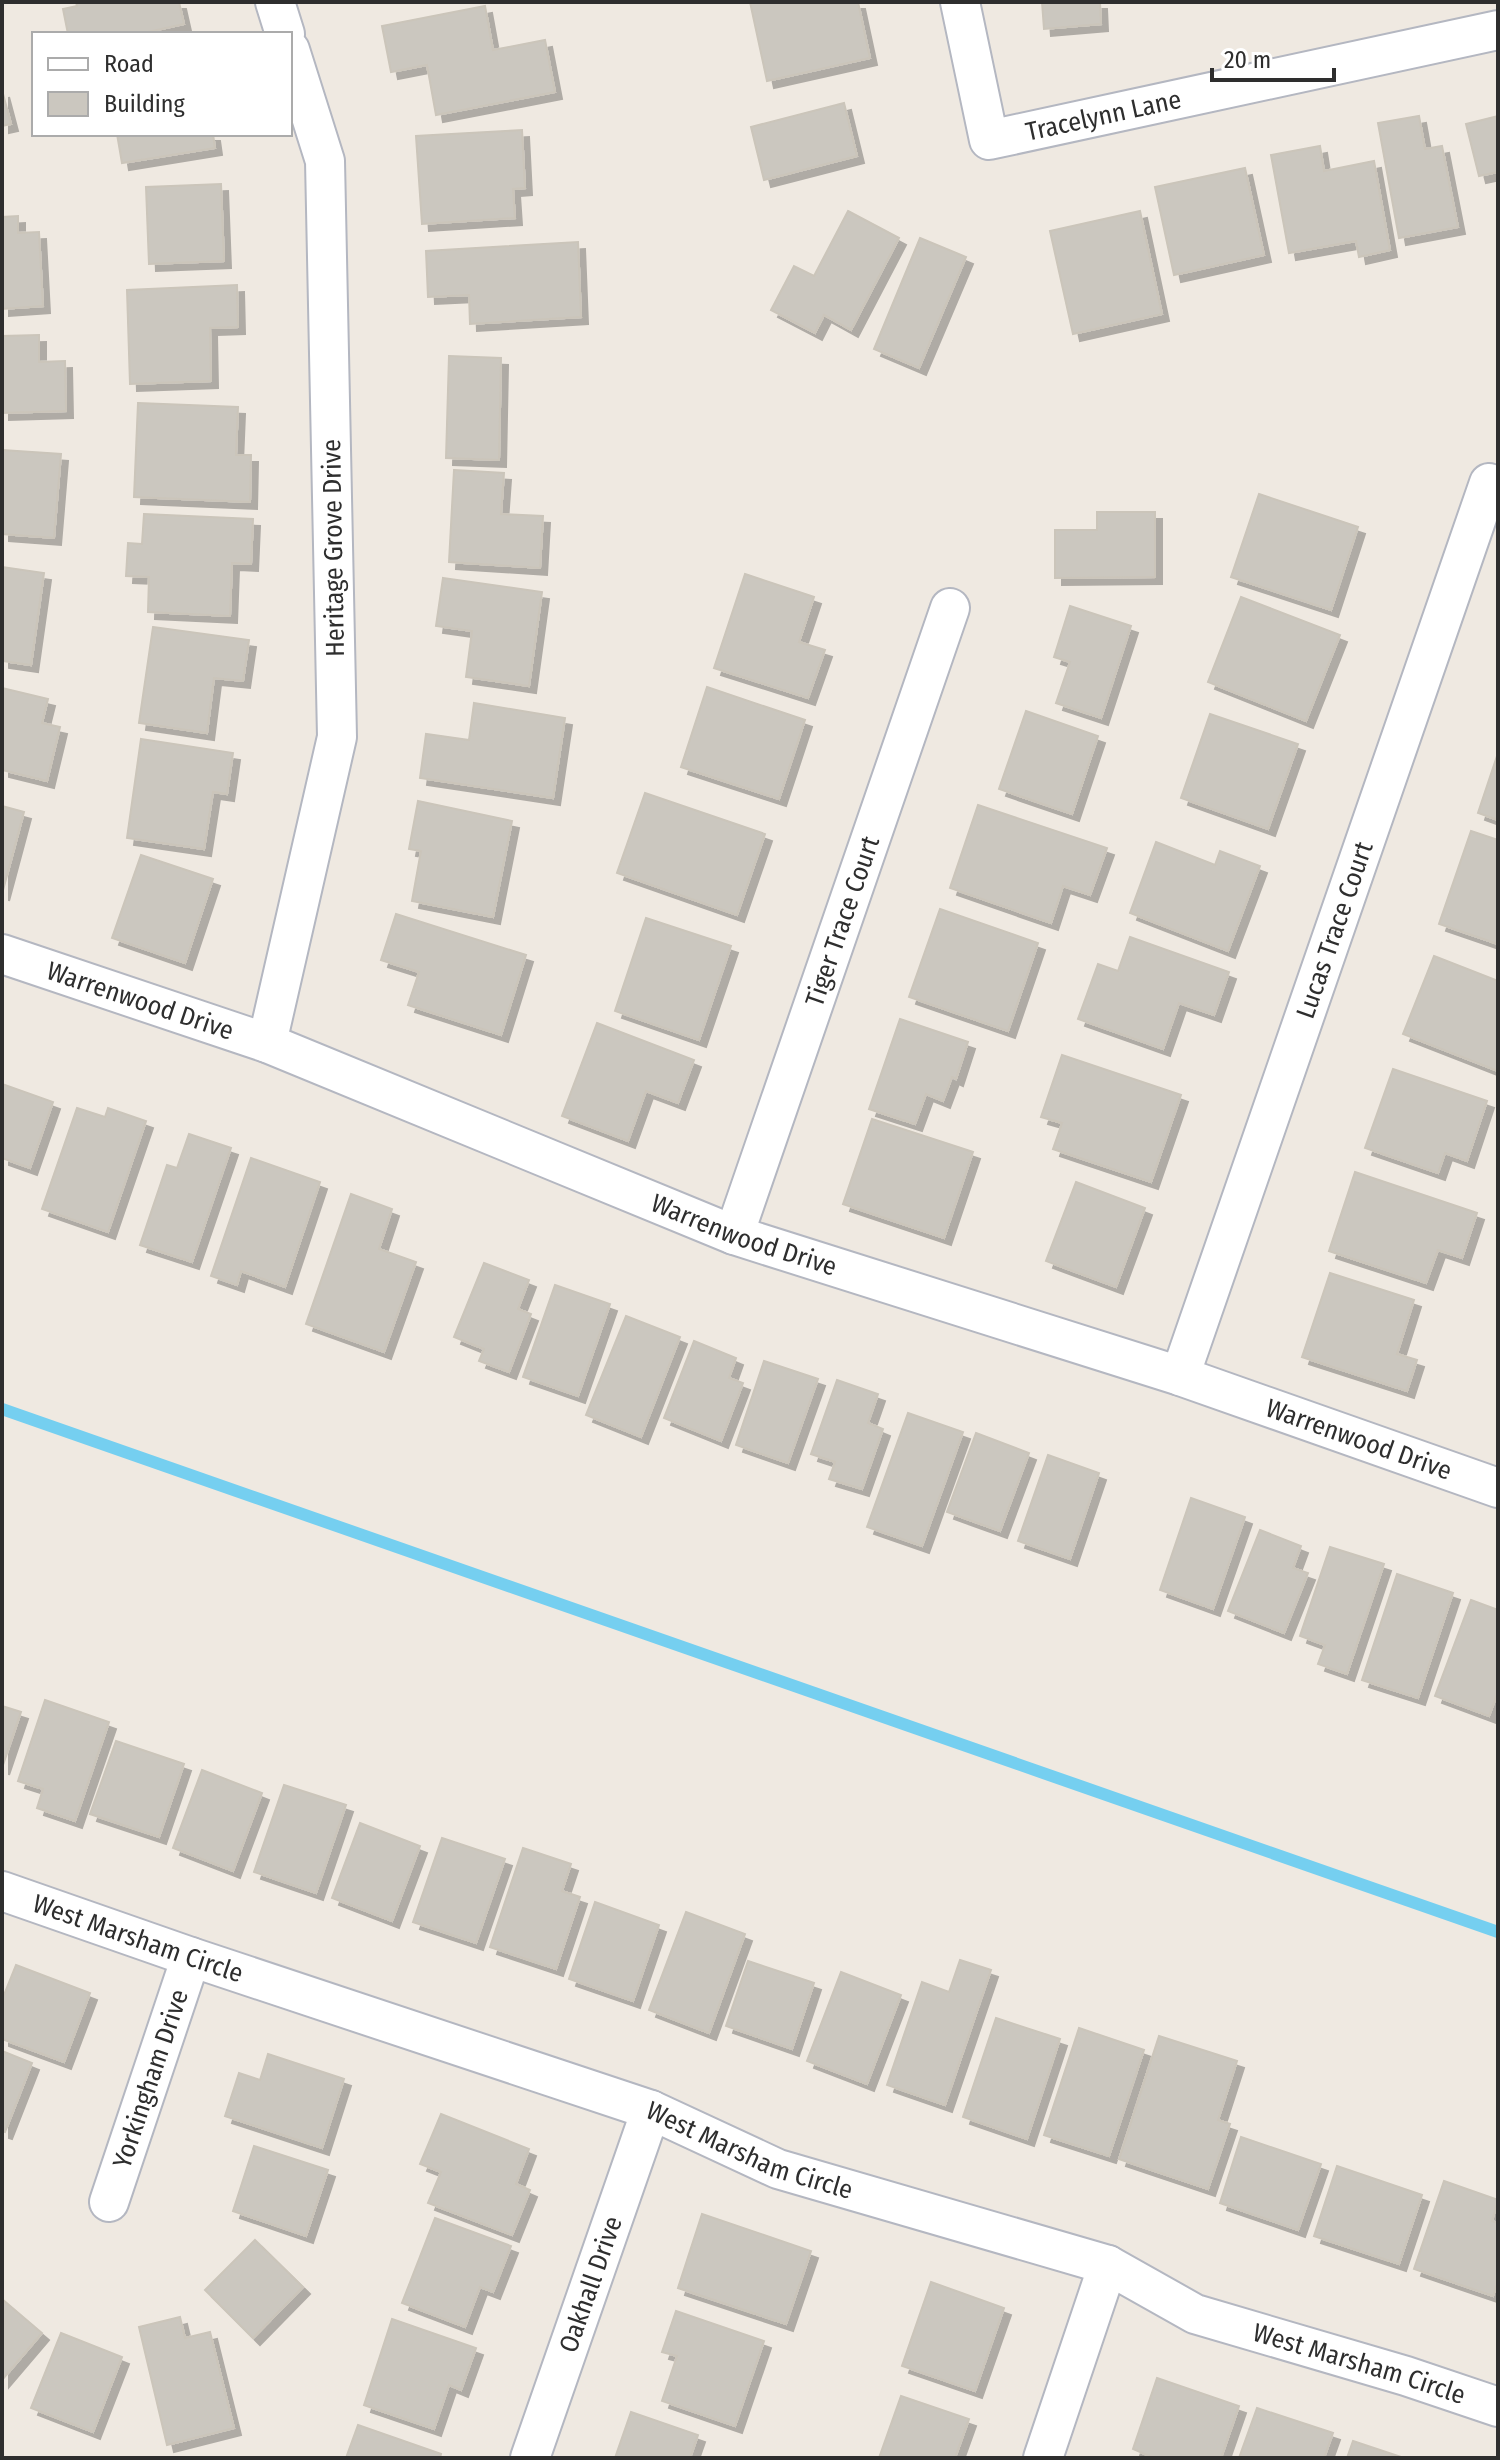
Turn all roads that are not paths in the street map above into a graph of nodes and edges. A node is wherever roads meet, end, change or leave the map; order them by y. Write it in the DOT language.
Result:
graph roads {
  1 [pos="275,2"];
  2 [pos="960,2"];
  3 [pos="1498,30"];
  4 [pos="284,32"];
  5 [pos="292,56"];
  6 [pos="1489,483"];
  7 [pos="950,608"];
  8 [pos="2,954"];
  9 [pos="267,1043"];
  10 [pos="734,1235"];
  11 [pos="1180,1376"];
  12 [pos="1498,1488"];
  13 [pos="2,1891"];
  14 [pos="191,1957"];
  15 [pos="651,2110"];
  16 [pos="109,2202"];
  17 [pos="1108,2265"];
  18 [pos="1498,2407"];
  19 [pos="530,2458"];
  20 [pos="1043,2458"];
  1 -- 4 [label="street"];
  2 -- 3 [label="street, Tracelynn Lane"];
  5 -- 9 [label="street, Heritage Grove Drive"];
  6 -- 11 [label="street, Lucas Trace Court"];
  7 -- 10 [label="street, Tiger Trace Court"];
  8 -- 9 [label="street, Warrenwood Drive"];
  9 -- 10 [label="street, Warrenwood Drive"];
  10 -- 11 [label="street, Warrenwood Drive"];
  11 -- 12 [label="street, Warrenwood Drive"];
  13 -- 14 [label="street, West Marsham Circle"];
  14 -- 15 [label="street, West Marsham Circle"];
  14 -- 16 [label="street, Yorkingham Drive"];
  15 -- 17 [label="street, West Marsham Circle"];
  15 -- 19 [label="street, Oakhall Drive"];
  17 -- 18 [label="street, West Marsham Circle"];
  17 -- 20 [label="street"];
}
